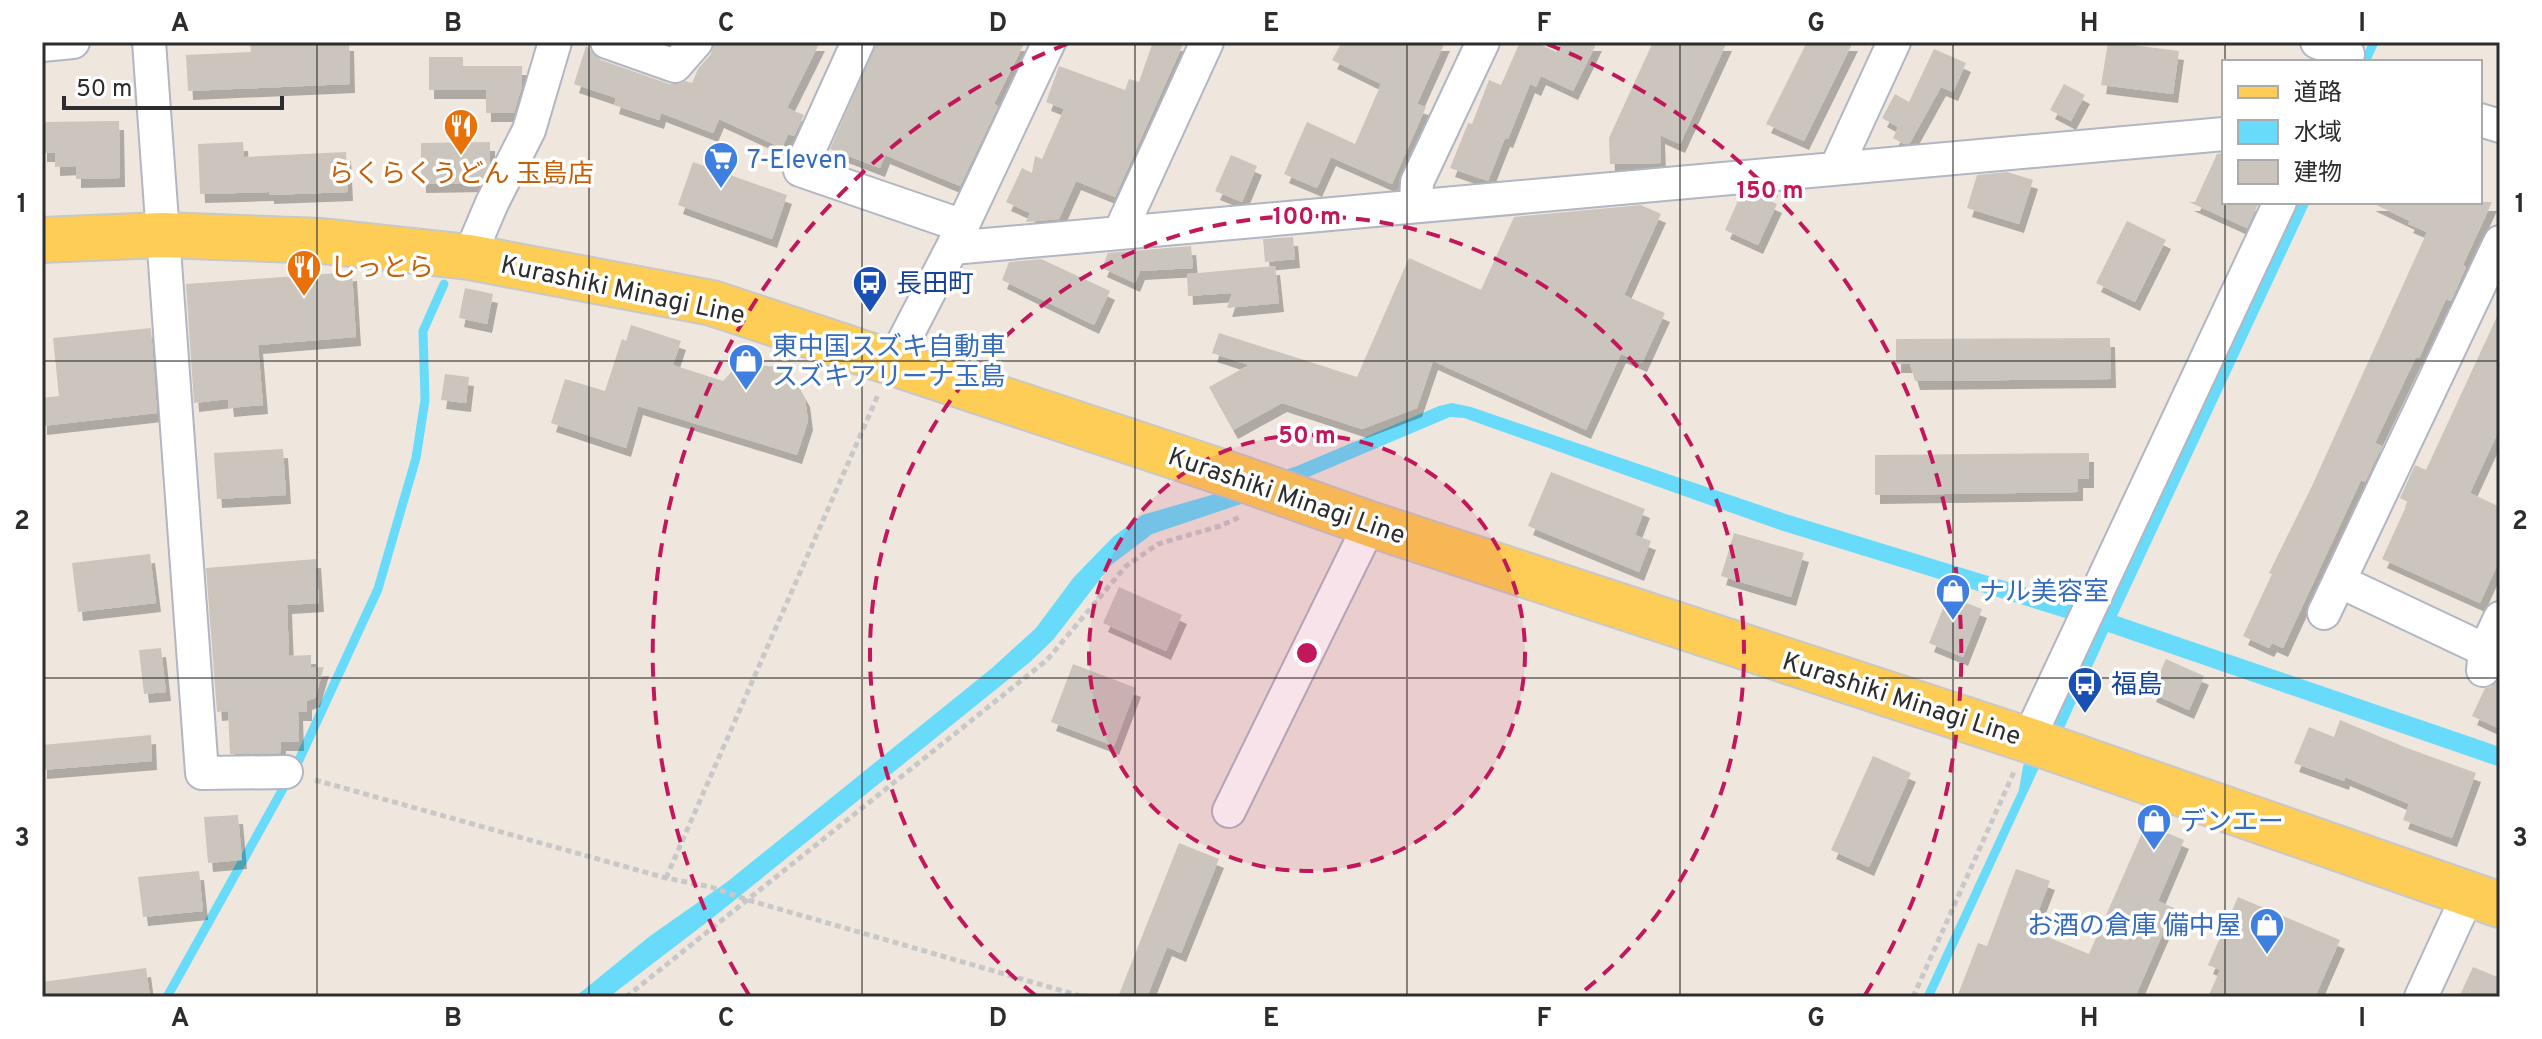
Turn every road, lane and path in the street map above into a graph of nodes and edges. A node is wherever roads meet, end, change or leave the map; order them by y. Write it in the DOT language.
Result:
graph roads {
  1 [pos="73,42"];
  2 [pos="149,42"];
  3 [pos="555,42"];
  4 [pos="607,42"];
  5 [pos="696,42"];
  6 [pos="858,42"];
  7 [pos="1049,42"];
  8 [pos="1207,42"];
  9 [pos="1483,42"];
  10 [pos="1894,42"];
  11 [pos="2317,42"];
  12 [pos="42,45"];
  13 [pos="2349,53"];
  14 [pos="2222,134"];
  15 [pos="1836,168"];
  16 [pos="2279,204"];
  17 [pos="1416,205"];
  18 [pos="1120,232"];
  19 [pos="162,235"];
  20 [pos="958,237"];
  21 [pos="42,240"];
  22 [pos="2500,242"];
  23 [pos="469,257"];
  24 [pos="893,362"];
  25 [pos="1288,495"];
  26 [pos="1370,524"];
  27 [pos="2339,581"];
  28 [pos="2324,613"];
  29 [pos="2500,618"];
  30 [pos="2028,740"];
  31 [pos="297,775"];
  32 [pos="1229,811"];
  33 [pos="666,878"];
  34 [pos="745,899"];
  35 [pos="2484,900"];
  36 [pos="626,997"];
  37 [pos="1084,997"];
  38 [pos="1913,997"];
  39 [pos="2421,997"];
  1 -- 12 [label="street"];
  2 -- 19 [label="street"];
  3 -- 23 [label="street"];
  4 -- 5 [label="street"];
  6 -- 20 [label="street"];
  7 -- 20 [label="street"];
  8 -- 18 [label="street"];
  9 -- 17 [label="street"];
  10 -- 15 [label="street"];
  11 -- 13 [label="street"];
  14 -- 15 [label="street"];
  15 -- 17 [label="street"];
  16 -- 30 [label="street"];
  17 -- 18 [label="street"];
  18 -- 20 [label="street"];
  19 -- 21 [label="main road, Kurashiki Minagi Line"];
  19 -- 23 [label="main road, Kurashiki Minagi Line"];
  19 -- 31 [label="street"];
  20 -- 24 [label="street"];
  22 -- 27 [label="street"];
  23 -- 24 [label="main road, Kurashiki Minagi Line"];
  24 -- 25 [label="main road, Kurashiki Minagi Line"];
  24 -- 33 [label="path"];
  25 -- 26 [label="main road, Kurashiki Minagi Line"];
  25 -- 34 [label="path"];
  26 -- 30 [label="main road, Kurashiki Minagi Line"];
  26 -- 32 [label="street"];
  27 -- 28 [label="street"];
  27 -- 29 [label="street"];
  30 -- 35 [label="main road, Kurashiki Minagi Line"];
  30 -- 38 [label="path"];
  31 -- 33 [label="path"];
  33 -- 34 [label="path"];
  34 -- 36 [label="path"];
  34 -- 37 [label="path"];
  35 -- 39 [label="street"];
}
